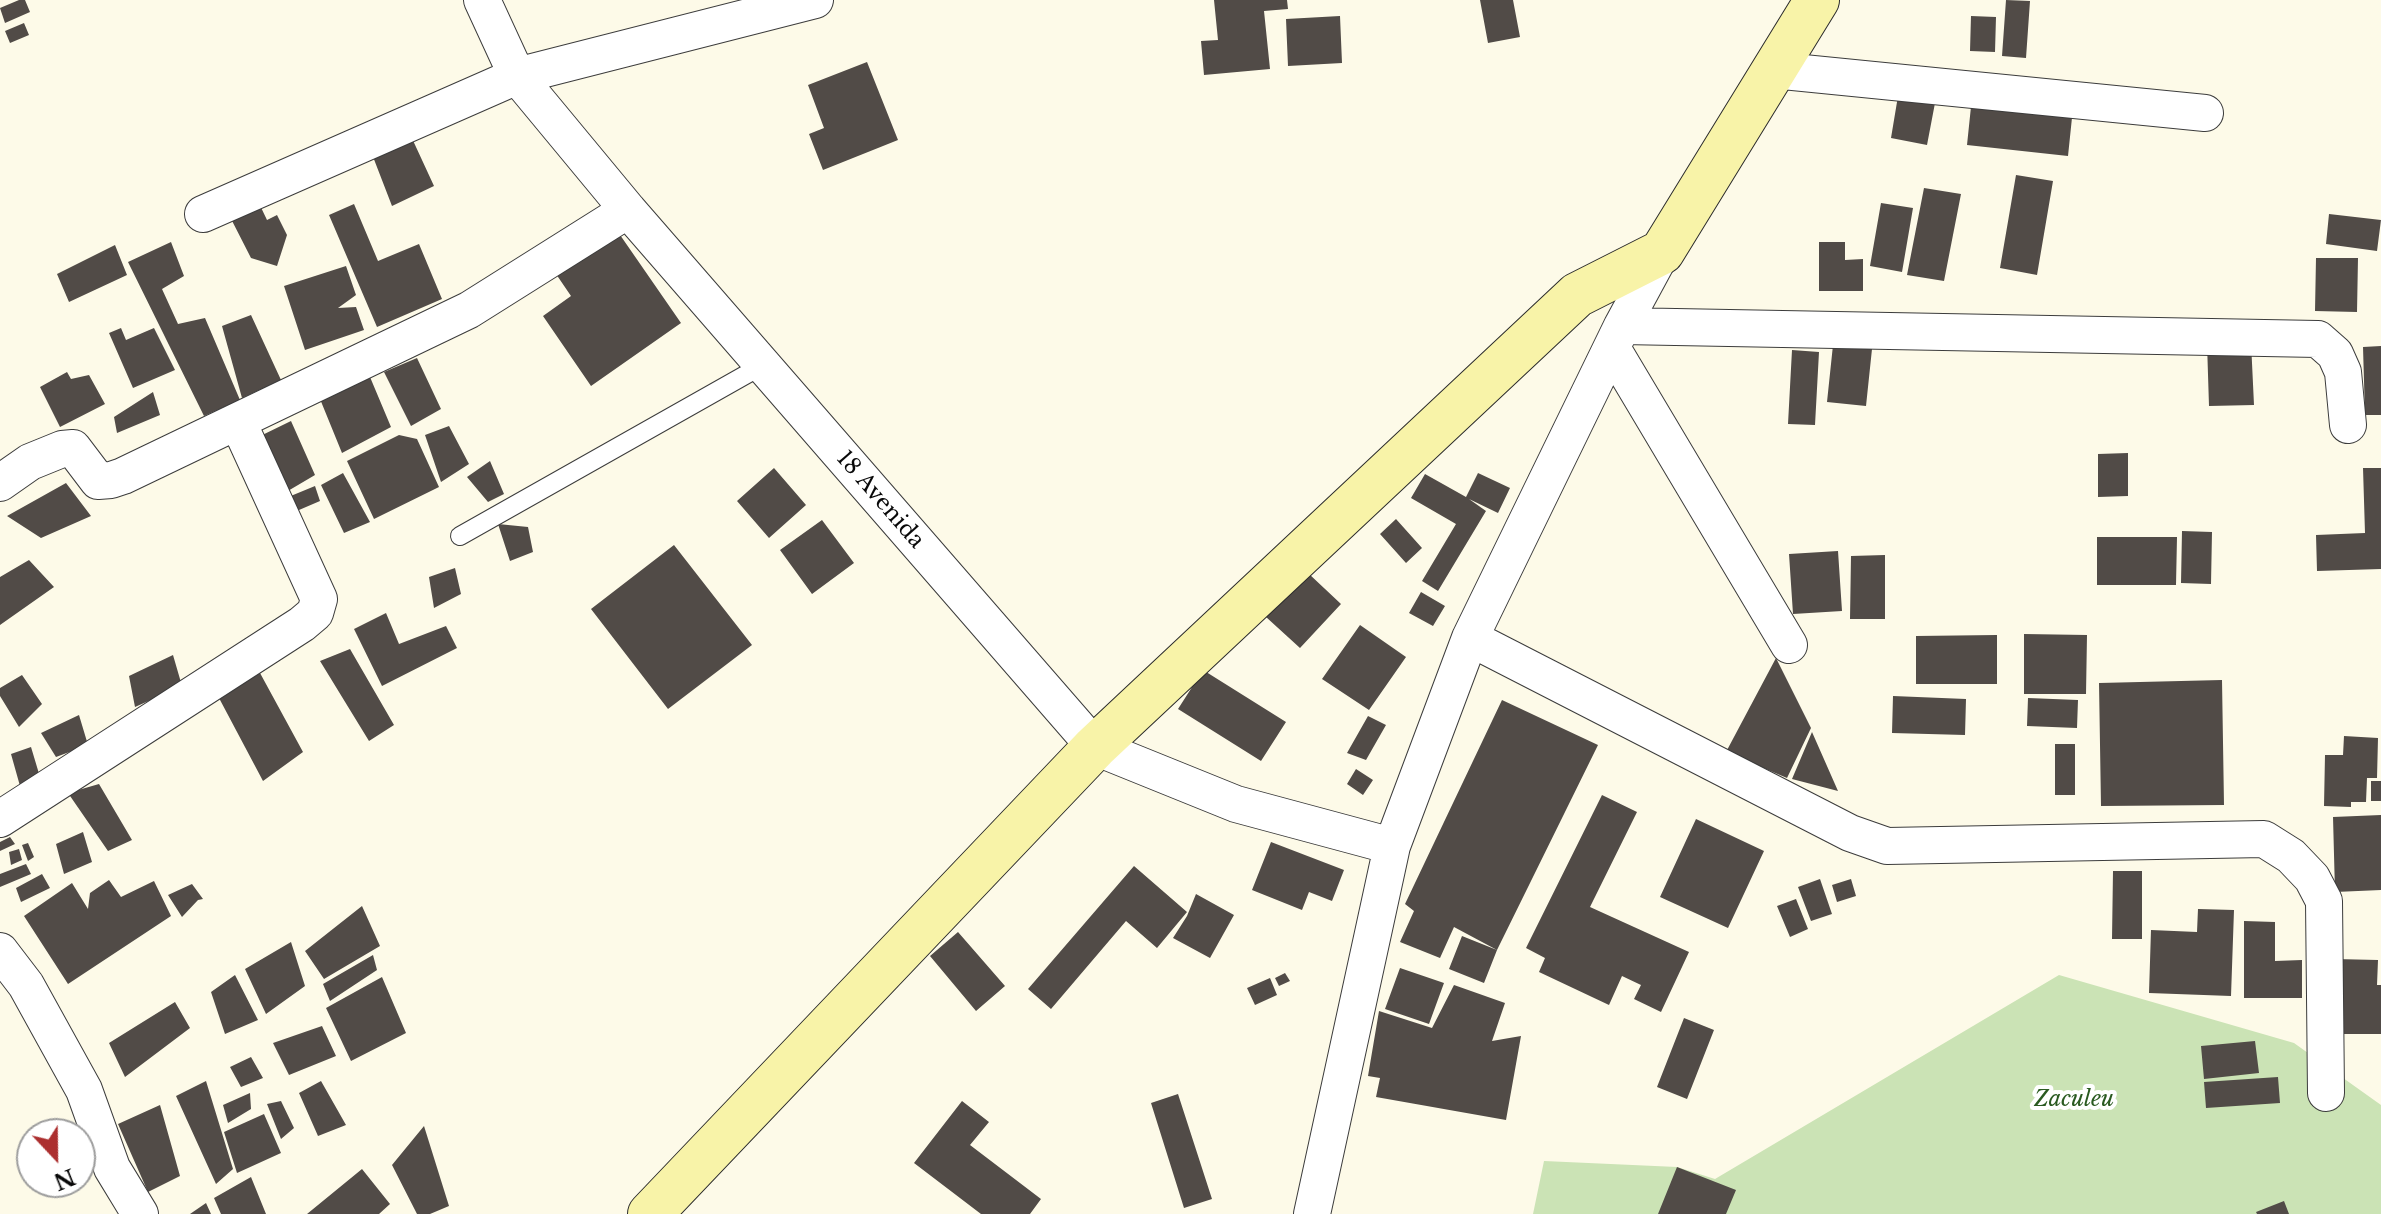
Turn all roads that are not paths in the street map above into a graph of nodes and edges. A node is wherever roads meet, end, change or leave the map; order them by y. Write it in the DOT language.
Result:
graph roads {
  1 [pos="482,0"];
  2 [pos="815,0"];
  3 [pos="1817,0"];
  4 [pos="1773,70"];
  5 [pos="517,76"];
  6 [pos="2205,113"];
  7 [pos="628,210"];
  8 [pos="203,214"];
  9 [pos="1662,252"];
  10 [pos="1617,337"];
  11 [pos="763,365"];
  12 [pos="238,422"];
  13 [pos="2348,425"];
  14 [pos="0,483"];
  15 [pos="460,536"];
  16 [pos="1470,638"];
  17 [pos="1789,645"];
  18 [pos="1095,747"];
  19 [pos="0,819"];
  20 [pos="1392,846"];
  21 [pos="0,951"];
  22 [pos="2326,1093"];
  23 [pos="140,1214"];
  24 [pos="650,1214"];
  25 [pos="1312,1214"];
  1 -- 5 [label="street, 18 Avenida"];
  2 -- 5 [label="street"];
  3 -- 4 [label="street"];
  4 -- 6 [label="street"];
  4 -- 9 [label="street"];
  5 -- 7 [label="street, 18 Avenida"];
  5 -- 8 [label="street"];
  7 -- 11 [label="street, 18 Avenida"];
  7 -- 12 [label="street"];
  9 -- 10 [label="street"];
  9 -- 18 [label="street"];
  10 -- 13 [label="street"];
  10 -- 16 [label="street"];
  10 -- 17 [label="street"];
  11 -- 15 [label="lane"];
  11 -- 18 [label="street, 18 Avenida"];
  12 -- 14 [label="street"];
  12 -- 19 [label="street"];
  16 -- 20 [label="street"];
  16 -- 22 [label="street"];
  18 -- 20 [label="street, 18 Avenida"];
  18 -- 24 [label="street"];
  20 -- 25 [label="street"];
  21 -- 23 [label="street"];
}
